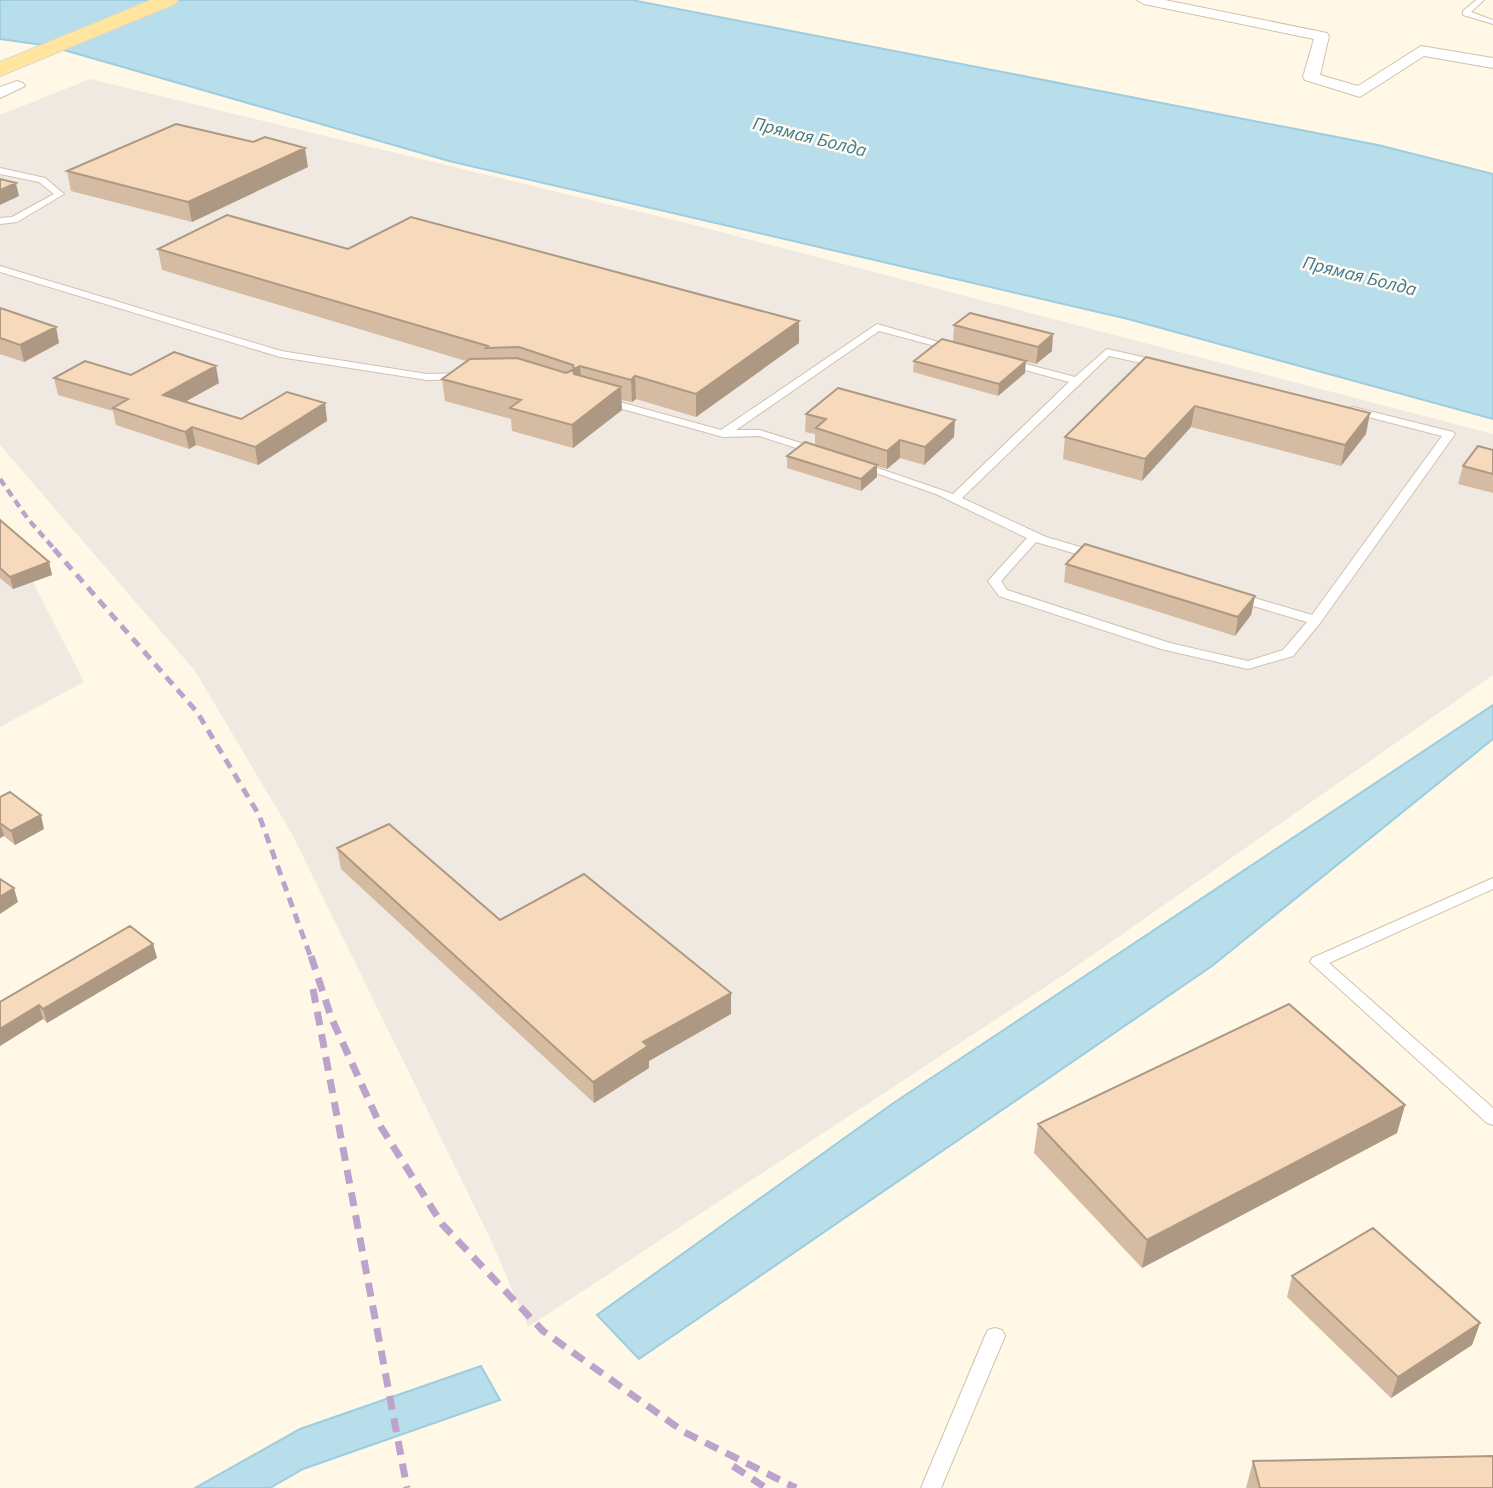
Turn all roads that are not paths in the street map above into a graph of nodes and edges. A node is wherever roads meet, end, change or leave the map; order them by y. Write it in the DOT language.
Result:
graph roads {
  1 [pos="168,0"];
  2 [pos="1143,0"];
  3 [pos="1480,0"];
  4 [pos="1493,22"];
  5 [pos="1493,63"];
  6 [pos="0,70"];
  7 [pos="17,86"];
  8 [pos="0,93"];
  9 [pos="0,171"];
  10 [pos="0,221"];
  11 [pos="0,270"];
  12 [pos="970,352"];
  13 [pos="997,359"];
  14 [pos="1174,367"];
  15 [pos="471,376"];
  16 [pos="1077,381"];
  17 [pos="593,398"];
  18 [pos="1345,408"];
  19 [pos="723,434"];
  20 [pos="824,454"];
  21 [pos="850,462"];
  22 [pos="954,499"];
  23 [pos="1035,536"];
  24 [pos="1107,559"];
  25 [pos="1224,593"];
  26 [pos="1315,620"];
  27 [pos="1493,883"];
  28 [pos="1493,1118"];
  29 [pos="995,1336"];
  30 [pos="931,1488"];
  1 -- 6 [label="main road"];
  2 -- 5 [label="street"];
  3 -- 4 [label="lane"];
  7 -- 8 [label="street"];
  9 -- 10 [label="lane"];
  11 -- 15 [label="lane"];
  12 -- 19 [label="lane"];
  13 -- 16 [label="lane"];
  14 -- 16 [label="lane"];
  16 -- 22 [label="lane"];
  17 -- 19 [label="lane"];
  18 -- 26 [label="lane"];
  19 -- 20 [label="lane"];
  21 -- 22 [label="lane"];
  22 -- 23 [label="lane"];
  23 -- 24 [label="lane"];
  23 -- 26 [label="lane"];
  25 -- 26 [label="lane"];
  27 -- 28 [label="lane"];
  29 -- 30 [label="lane"];
}
